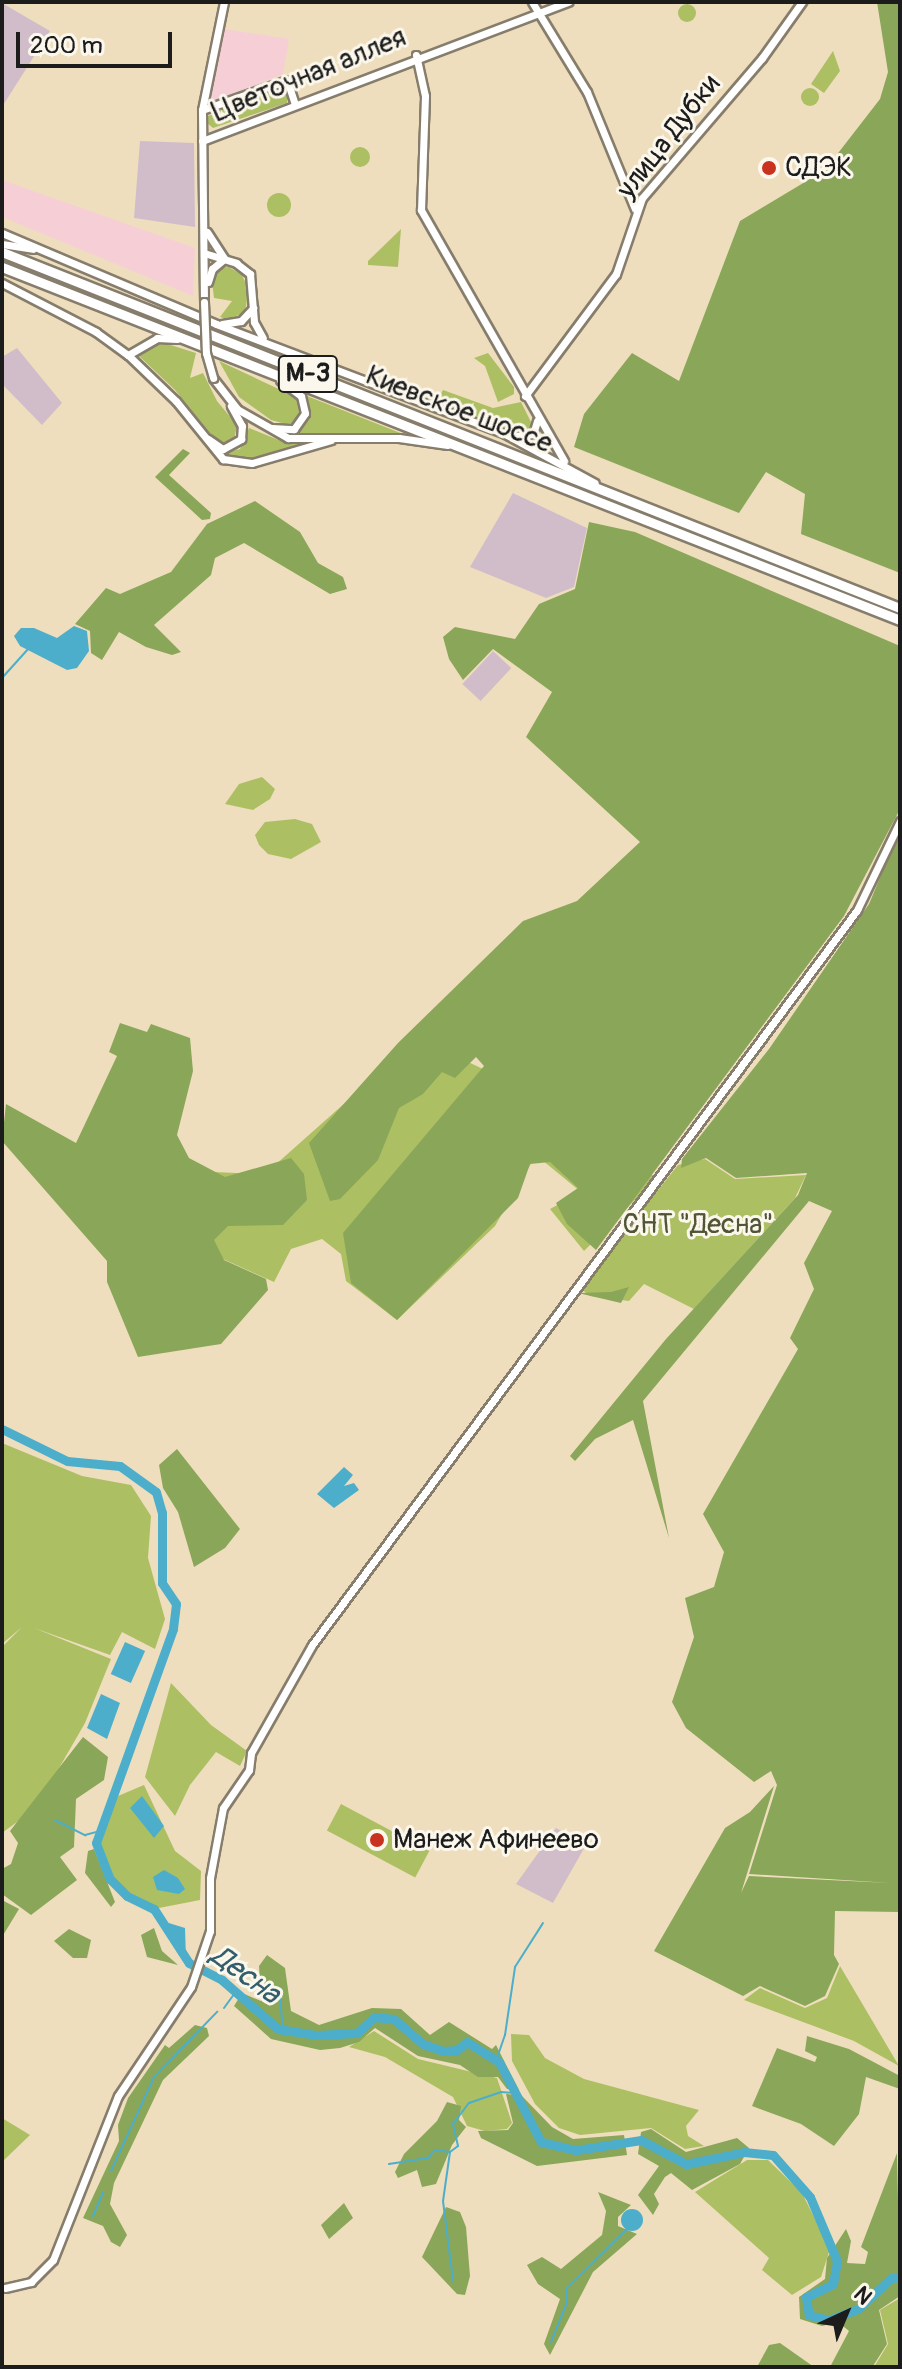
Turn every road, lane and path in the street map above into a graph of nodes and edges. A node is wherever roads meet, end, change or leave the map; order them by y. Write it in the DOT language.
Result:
graph roads {
  1 [pos="224,2"];
  2 [pos="532,2"];
  3 [pos="568,2"];
  4 [pos="802,2"];
  5 [pos="540,12"];
  6 [pos="416,55"];
  7 [pos="295,105"];
  8 [pos="202,110"];
  9 [pos="202,141"];
  10 [pos="635,209"];
  11 [pos="204,222"];
  12 [pos="2,233"];
  13 [pos="2,244"];
  14 [pos="47,251"];
  15 [pos="2,252"];
  16 [pos="204,253"];
  17 [pos="224,259"];
  18 [pos="2,267"];
  19 [pos="2,283"];
  20 [pos="204,302"];
  21 [pos="253,308"];
  22 [pos="216,324"];
  23 [pos="185,339"];
  24 [pos="268,342"];
  25 [pos="128,355"];
  26 [pos="271,374"];
  27 [pos="525,396"];
  28 [pos="228,400"];
  29 [pos="537,418"];
  30 [pos="265,427"];
  31 [pos="202,433"];
  32 [pos="505,434"];
  33 [pos="331,440"];
  34 [pos="455,446"];
  35 [pos="567,466"];
  36 [pos="615,493"];
  37 [pos="900,608"];
  38 [pos="900,620"];
  39 [pos="900,821"];
  40 [pos="5,2288"];
  1 -- 8 [label="street"];
  2 -- 5 [label="street"];
  3 -- 5 [label="street, Цветочная аллея"];
  4 -- 10 [label="street, улица Дубки"];
  5 -- 6 [label="street, Цветочная аллея"];
  5 -- 10 [label="street"];
  6 -- 7 [label="street, Цветочная аллея"];
  6 -- 27 [label="street"];
  7 -- 8 [label="street"];
  7 -- 9 [label="street, Цветочная аллея"];
  8 -- 9 [label="street"];
  9 -- 11 [label="street"];
  10 -- 27 [label="street, улица Дубки"];
  11 -- 16 [label="street"];
  11 -- 17 [label="street"];
  12 -- 14 [label="street"];
  13 -- 14 [label="street"];
  14 -- 22 [label="street"];
  15 -- 36 [label="highway, Киевское шоссе / М-3"];
  16 -- 17 [label="street"];
  16 -- 20 [label="street"];
  17 -- 20 [label="street"];
  17 -- 21 [label="street"];
  18 -- 23 [label="highway, Киевское шоссе / М-3"];
  19 -- 25 [label="street"];
  20 -- 28 [label="street, bridge"];
  21 -- 22 [label="street"];
  21 -- 24 [label="street"];
  22 -- 24 [label="street"];
  23 -- 25 [label="street"];
  23 -- 26 [label="highway, Киевское шоссе / М-3"];
  24 -- 32 [label="street"];
  25 -- 31 [label="street"];
  26 -- 30 [label="street"];
  26 -- 34 [label="highway, Киевское шоссе / М-3"];
  27 -- 29 [label="street"];
  28 -- 30 [label="street"];
  28 -- 31 [label="street"];
  29 -- 32 [label="street"];
  29 -- 35 [label="street"];
  30 -- 33 [label="street"];
  31 -- 33 [label="street"];
  32 -- 35 [label="street"];
  33 -- 34 [label="street"];
  34 -- 38 [label="highway, Киевское шоссе / М-3"];
  35 -- 36 [label="street"];
  36 -- 37 [label="highway, Киевское шоссе / М-3"];
  39 -- 40 [label="street"];
}
